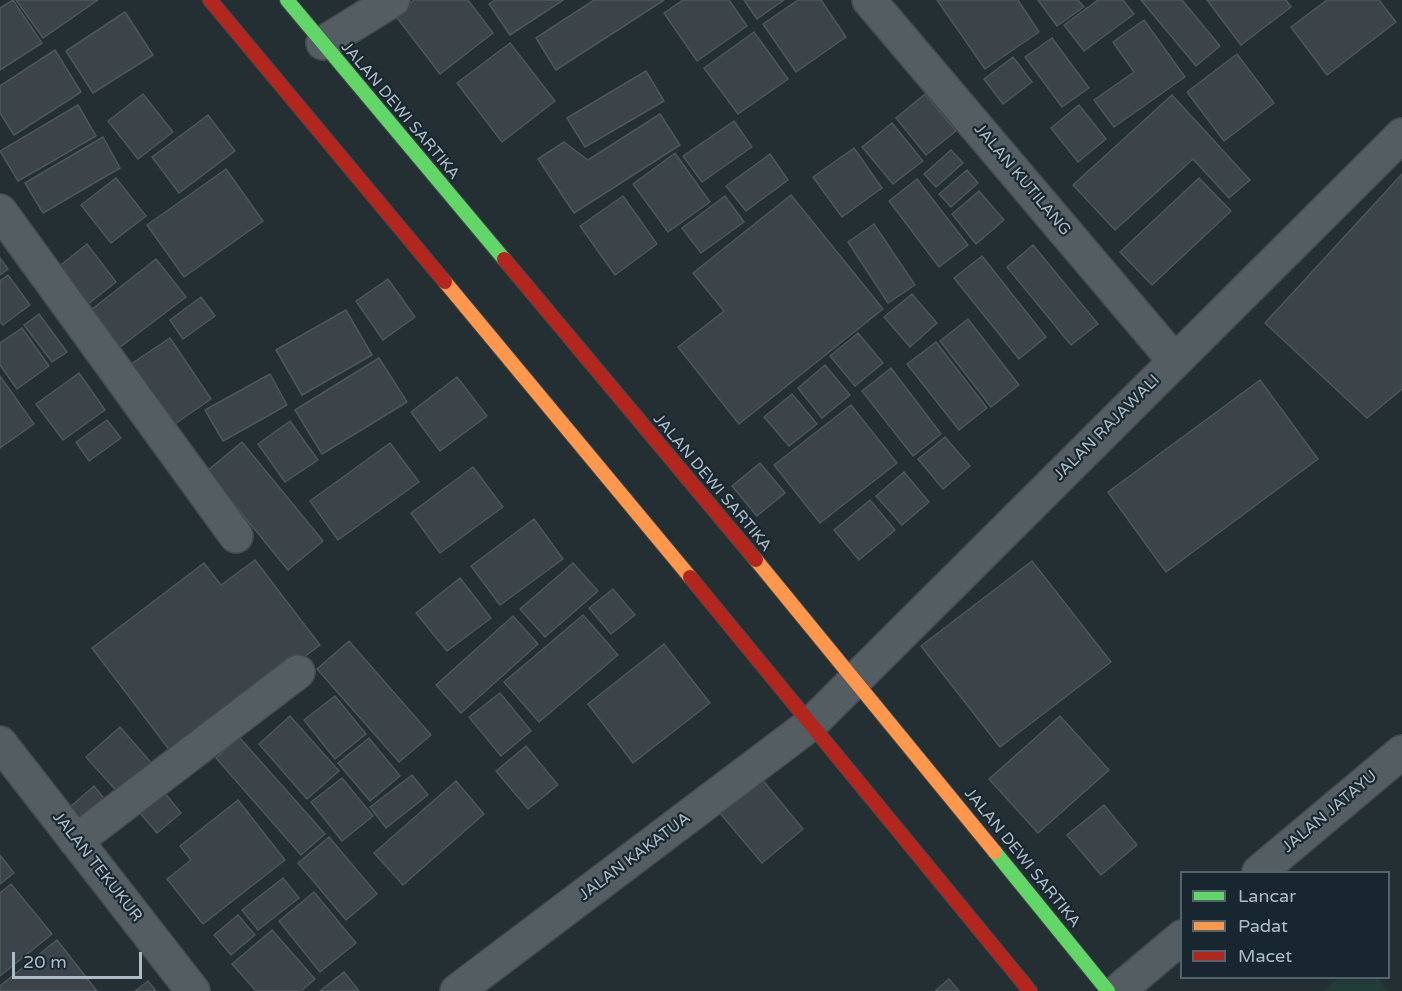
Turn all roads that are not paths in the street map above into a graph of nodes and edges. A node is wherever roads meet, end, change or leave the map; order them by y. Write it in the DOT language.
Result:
graph roads {
  1 [pos="210,0"];
  2 [pos="287,0"];
  3 [pos="393,0"];
  4 [pos="883,4"];
  5 [pos="322,43"];
  6 [pos="1402,135"];
  7 [pos="0,211"];
  8 [pos="1174,360"];
  9 [pos="236,536"];
  10 [pos="298,672"];
  11 [pos="857,681"];
  12 [pos="812,723"];
  13 [pos="0,743"];
  14 [pos="1402,752"];
  15 [pos="76,841"];
  16 [pos="1261,871"];
  17 [pos="1180,939"];
  18 [pos="193,991"];
  19 [pos="457,991"];
  20 [pos="1030,991"];
  21 [pos="1108,991"];
  22 [pos="1118,991"];
  1 -- 12 [label="street"];
  2 -- 5 [label="street, JALAN DEWI SARTIKA"];
  3 -- 5 [label="street"];
  4 -- 8 [label="street, JALAN KUTILANG"];
  5 -- 11 [label="street, JALAN DEWI SARTIKA"];
  6 -- 8 [label="street, JALAN RAJAWALI"];
  7 -- 9 [label="street"];
  8 -- 11 [label="street, JALAN RAJAWALI"];
  10 -- 15 [label="street"];
  11 -- 12 [label="street, JALAN RAJAWALI"];
  11 -- 21 [label="street, JALAN DEWI SARTIKA"];
  12 -- 19 [label="street, JALAN KAKATUA"];
  12 -- 20 [label="street"];
  13 -- 15 [label="street, JALAN TEKUKUR"];
  14 -- 16 [label="street, JALAN JATAYU"];
  15 -- 18 [label="street, JALAN TEKUKUR"];
  17 -- 22 [label="street"];
}
